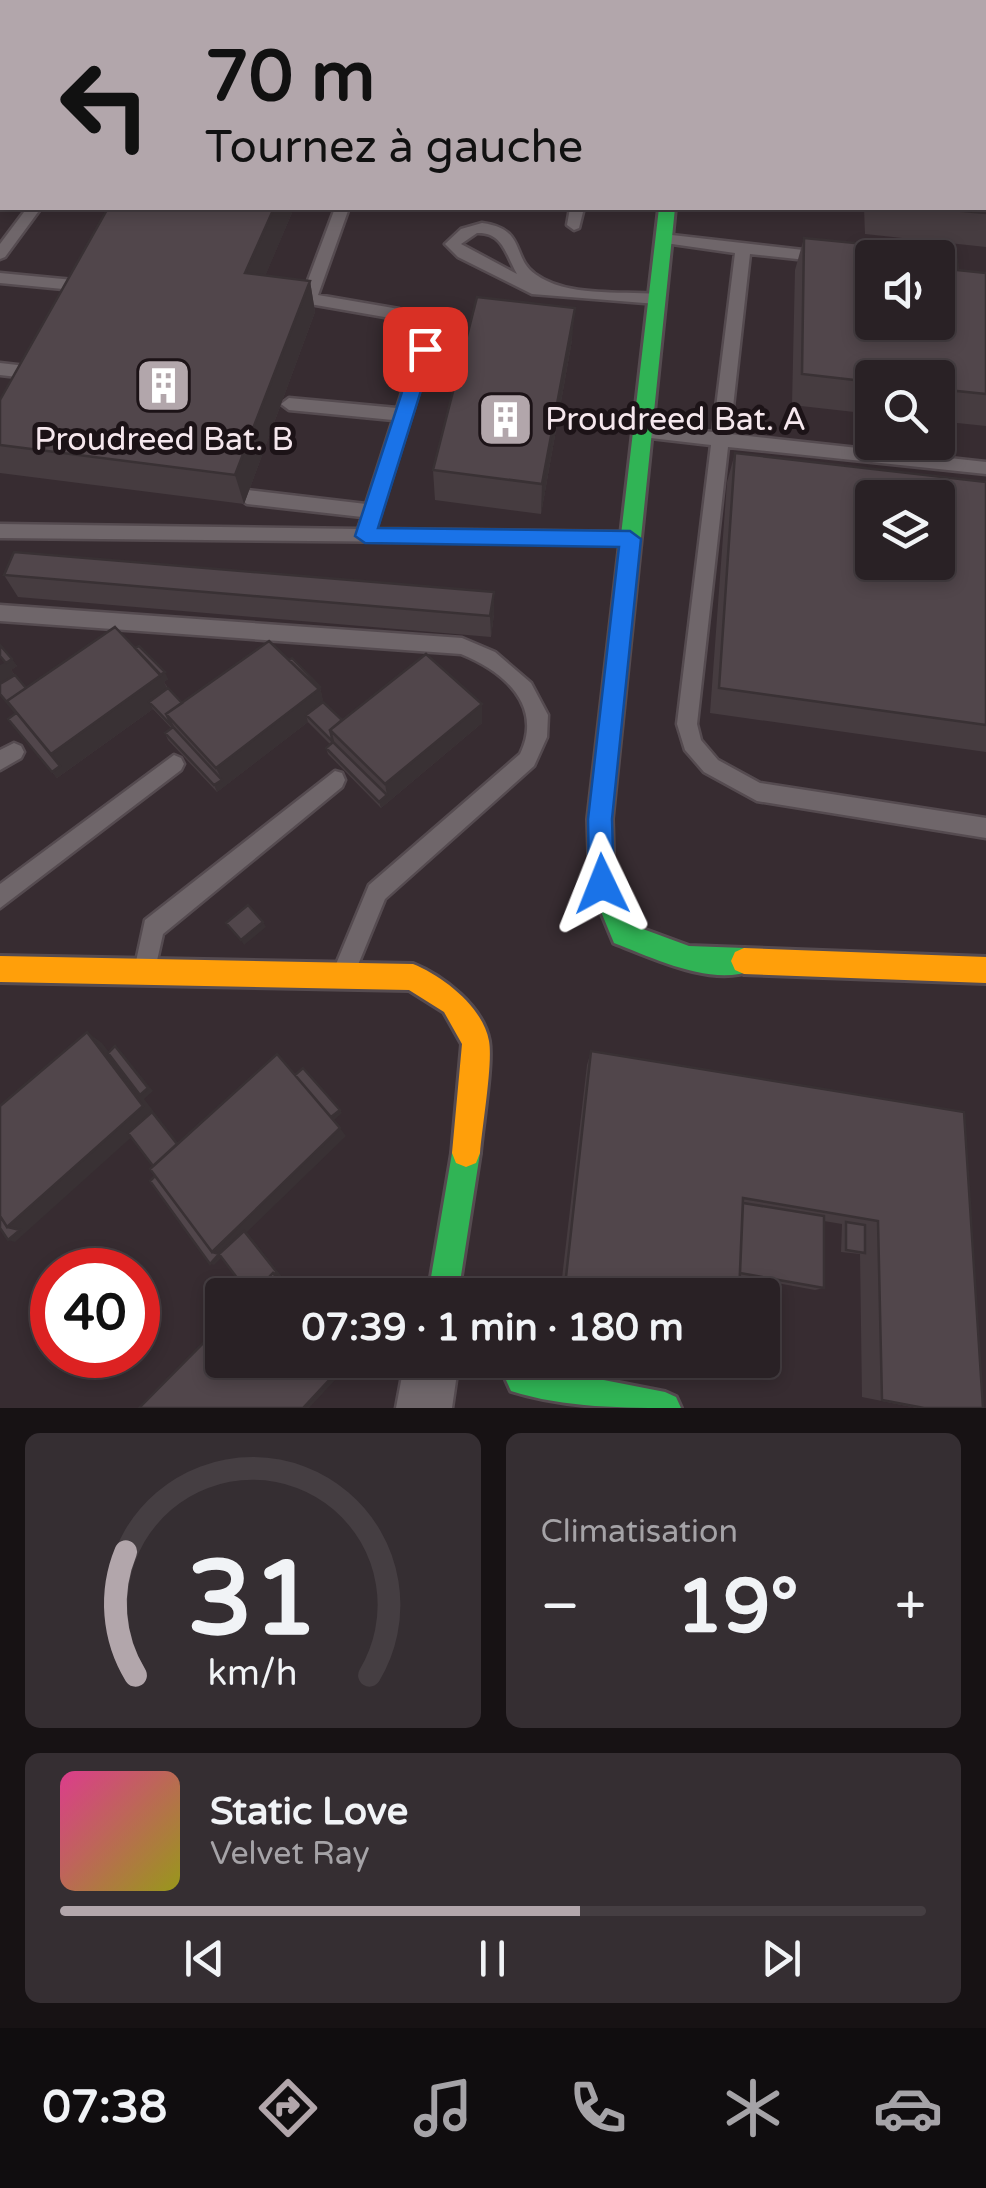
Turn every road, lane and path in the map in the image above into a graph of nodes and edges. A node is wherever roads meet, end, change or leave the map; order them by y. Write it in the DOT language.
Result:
graph roads {
  1 [pos="33,210"];
  2 [pos="341,210"];
  3 [pos="577,210"];
  4 [pos="666,210"];
  5 [pos="574,225"];
  6 [pos="663,239"];
  7 [pos="743,249"];
  8 [pos="514,251"];
  9 [pos="0,254"];
  10 [pos="855,260"];
  11 [pos="488,264"];
  12 [pos="0,278"];
  13 [pos="84,286"];
  14 [pos="552,288"];
  15 [pos="657,299"];
  16 [pos="0,369"];
  17 [pos="35,373"];
  18 [pos="289,404"];
  19 [pos="403,415"];
  20 [pos="642,431"];
  21 [pos="718,440"];
  22 [pos="986,468"];
  23 [pos="247,497"];
  24 [pos="373,512"];
  25 [pos="0,530"];
  26 [pos="365,536"];
  27 [pos="630,539"];
  28 [pos="0,614"];
  29 [pos="174,764"];
  30 [pos="335,780"];
  31 [pos="986,828"];
  32 [pos="0,898"];
  33 [pos="0,969"];
  34 [pos="986,970"];
  35 [pos="145,972"];
  36 [pos="343,975"];
  37 [pos="446,1278"];
  38 [pos="429,1378"];
  39 [pos="522,1380"];
  40 [pos="424,1408"];
  41 [pos="665,1408"];
  1 -- 9 [label="lane"];
  2 -- 19 [label="lane"];
  3 -- 5 [label="lane"];
  4 -- 6 [label="street"];
  6 -- 7 [label="lane"];
  6 -- 15 [label="street"];
  7 -- 10 [label="lane"];
  7 -- 21 [label="lane"];
  8 -- 11 [label="lane"];
  8 -- 11 [label="lane"];
  8 -- 14 [label="lane"];
  11 -- 14 [label="lane"];
  12 -- 13 [label="lane"];
  14 -- 15 [label="lane"];
  15 -- 20 [label="street"];
  16 -- 17 [label="lane"];
  18 -- 19 [label="lane"];
  19 -- 24 [label="lane"];
  20 -- 21 [label="lane"];
  20 -- 27 [label="street"];
  21 -- 22 [label="lane"];
  21 -- 31 [label="lane"];
  23 -- 24 [label="lane"];
  24 -- 26 [label="lane"];
  25 -- 26 [label="lane"];
  26 -- 27 [label="lane"];
  27 -- 34 [label="street"];
  28 -- 36 [label="lane"];
  29 -- 32 [label="lane"];
  30 -- 35 [label="lane"];
  33 -- 35 [label="street"];
  35 -- 36 [label="street"];
  36 -- 37 [label="street"];
  38 -- 40 [label="street"];
  39 -- 41 [label="street"];
}
